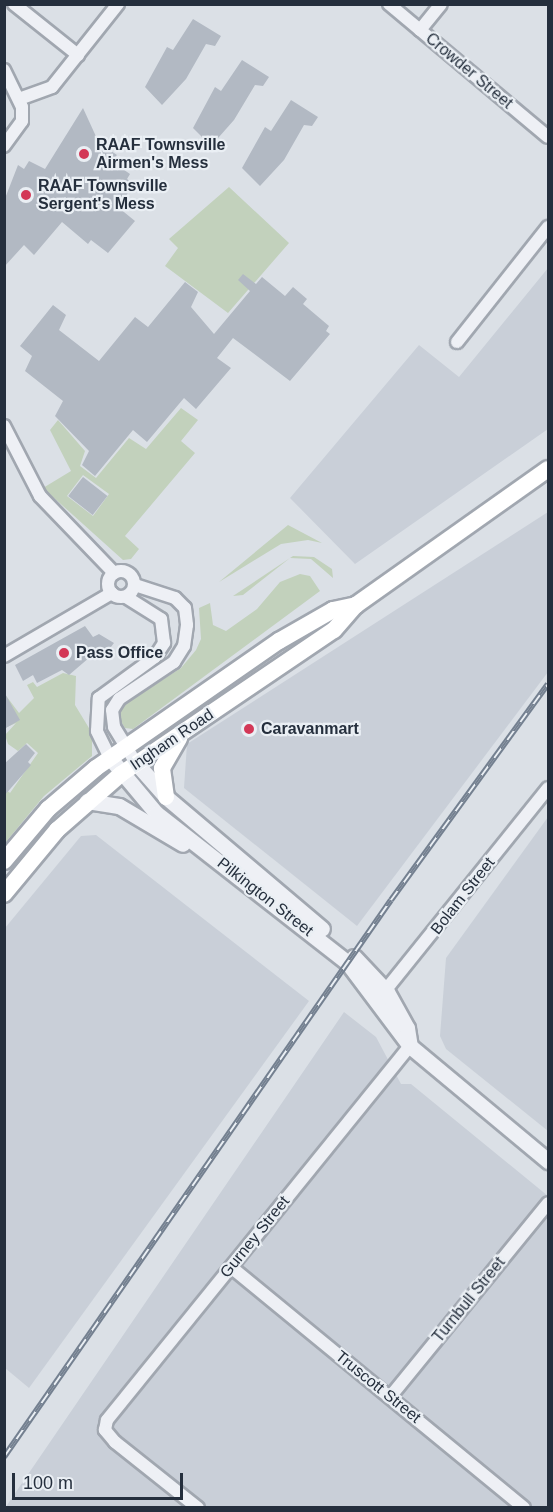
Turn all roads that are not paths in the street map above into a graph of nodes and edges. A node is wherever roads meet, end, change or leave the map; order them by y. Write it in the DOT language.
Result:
graph roads {
  1 [pos="14,4"];
  2 [pos="117,4"];
  3 [pos="389,4"];
  4 [pos="441,4"];
  5 [pos="420,30"];
  6 [pos="78,55"];
  7 [pos="4,70"];
  8 [pos="19,99"];
  9 [pos="549,137"];
  10 [pos="4,146"];
  11 [pos="549,227"];
  12 [pos="457,342"];
  13 [pos="4,426"];
  14 [pos="549,469"];
  15 [pos="114,573"];
  16 [pos="135,585"];
  17 [pos="112,593"];
  18 [pos="126,597"];
  19 [pos="356,605"];
  20 [pos="4,656"];
  21 [pos="184,731"];
  22 [pos="125,748"];
  23 [pos="110,758"];
  24 [pos="136,764"];
  25 [pos="121,774"];
  26 [pos="549,788"];
  27 [pos="166,797"];
  28 [pos="87,801"];
  29 [pos="4,861"];
  30 [pos="250,884"];
  31 [pos="4,894"];
  32 [pos="381,996"];
  33 [pos="410,1047"];
  34 [pos="549,1161"];
  35 [pos="549,1203"];
  36 [pos="231,1267"];
  37 [pos="390,1397"];
  38 [pos="198,1508"];
  39 [pos="524,1508"];
  1 -- 6 [label="street"];
  2 -- 6 [label="street"];
  3 -- 5 [label="street, Crowder Street"];
  4 -- 5 [label="street"];
  5 -- 9 [label="street, Crowder Street"];
  6 -- 8 [label="street"];
  7 -- 8 [label="street"];
  8 -- 10 [label="street"];
  11 -- 12 [label="street"];
  13 -- 15 [label="street"];
  14 -- 19 [label="main road, Ingham Road"];
  15 -- 16 [label="street"];
  15 -- 17 [label="street"];
  16 -- 18 [label="street"];
  16 -- 22 [label="street, Pilkington Street"];
  17 -- 18 [label="street"];
  17 -- 20 [label="street"];
  18 -- 23 [label="street"];
  19 -- 21 [label="main road, Ingham Road"];
  19 -- 22 [label="main road, Ingham Road"];
  21 -- 24 [label="main road, Ingham Road"];
  21 -- 27 [label="main road"];
  22 -- 23 [label="main road, Ingham Road"];
  22 -- 24 [label="street, Pilkington Street"];
  23 -- 25 [label="street, Pilkington Street"];
  23 -- 29 [label="main road, Ingham Road"];
  24 -- 25 [label="main road, Ingham Road"];
  24 -- 27 [label="street, Pilkington Street"];
  25 -- 28 [label="main road, Ingham Road"];
  25 -- 30 [label="street, Pilkington Street"];
  26 -- 32 [label="street, Bolam Street"];
  27 -- 32 [label="street, Pilkington Street"];
  28 -- 30 [label="street"];
  28 -- 31 [label="main road, Ingham Road"];
  30 -- 32 [label="street, Pilkington Street"];
  32 -- 33 [label="street, Pilkington Street"];
  33 -- 34 [label="street, Pilkington Street"];
  33 -- 36 [label="street, Gurney Street"];
  35 -- 37 [label="street, Turnbull Street"];
  36 -- 37 [label="street, Truscott Street"];
  36 -- 38 [label="street, Gurney Street"];
  37 -- 39 [label="street, Truscott Street"];
}
